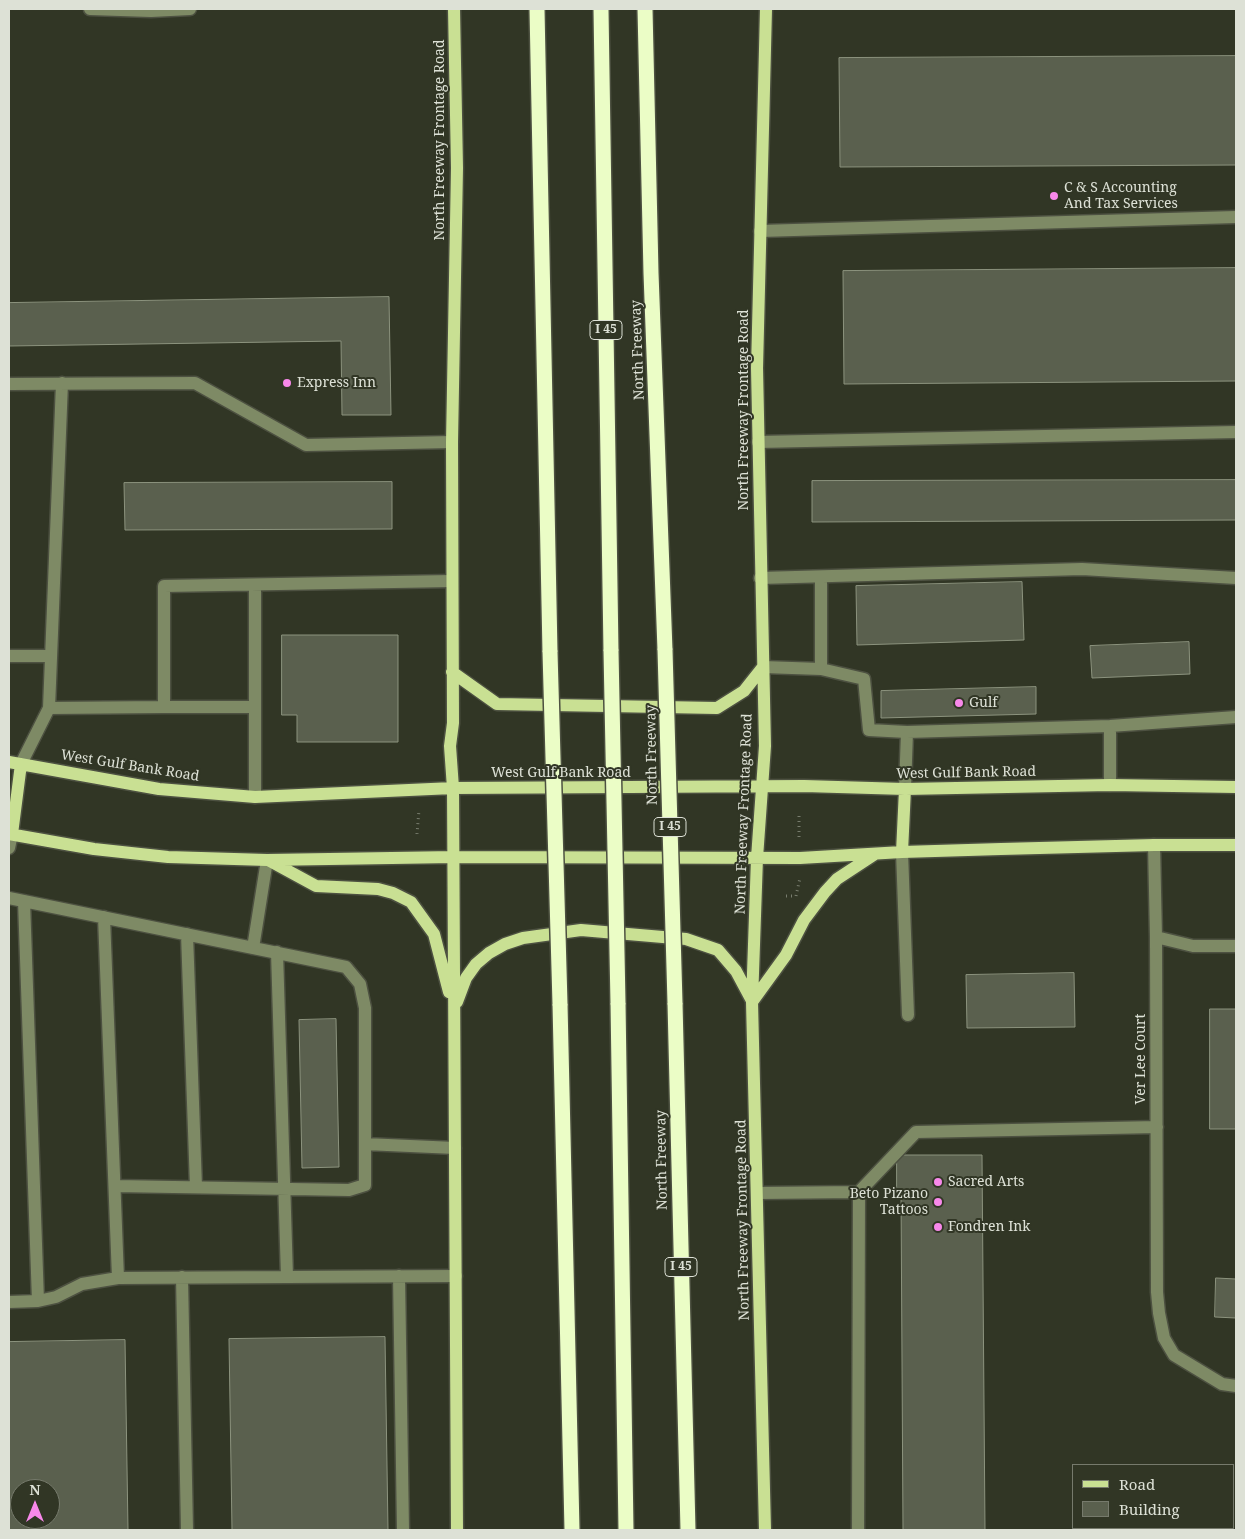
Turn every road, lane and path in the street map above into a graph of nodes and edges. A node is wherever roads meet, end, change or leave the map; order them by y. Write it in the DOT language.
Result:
graph roads {
  1 [pos="90,9"];
  2 [pos="190,9"];
  3 [pos="454,9"];
  4 [pos="531,9"];
  5 [pos="537,9"];
  6 [pos="601,9"];
  7 [pos="645,9"];
  8 [pos="766,9"];
  9 [pos="538,85"];
  10 [pos="1236,217"];
  11 [pos="760,231"];
  12 [pos="9,384"];
  13 [pos="62,384"];
  14 [pos="1236,432"];
  15 [pos="452,442"];
  16 [pos="758,442"];
  17 [pos="821,577"];
  18 [pos="760,578"];
  19 [pos="1236,578"];
  20 [pos="452,581"];
  21 [pos="255,585"];
  22 [pos="9,656"];
  23 [pos="52,656"];
  24 [pos="763,667"];
  25 [pos="821,669"];
  26 [pos="452,672"];
  27 [pos="164,707"];
  28 [pos="255,707"];
  29 [pos="49,708"];
  30 [pos="1236,716"];
  31 [pos="1110,726"];
  32 [pos="907,732"];
  33 [pos="15,763"];
  34 [pos="1110,785"];
  35 [pos="762,787"];
  36 [pos="1236,787"];
  37 [pos="453,788"];
  38 [pos="905,789"];
  39 [pos="255,797"];
  40 [pos="419,808"];
  41 [pos="799,816"];
  42 [pos="11,834"];
  43 [pos="417,834"];
  44 [pos="799,844"];
  45 [pos="1154,845"];
  46 [pos="1236,845"];
  47 [pos="9,848"];
  48 [pos="902,852"];
  49 [pos="875,854"];
  50 [pos="454,857"];
  51 [pos="756,858"];
  52 [pos="268,860"];
  53 [pos="800,878"];
  54 [pos="786,896"];
  55 [pos="9,898"];
  56 [pos="24,901"];
  57 [pos="104,918"];
  58 [pos="187,934"];
  59 [pos="1156,937"];
  60 [pos="1236,946"];
  61 [pos="253,948"];
  62 [pos="277,952"];
  63 [pos="752,1002"];
  64 [pos="454,1012"];
  65 [pos="908,1015"];
  66 [pos="1156,1127"];
  67 [pos="365,1144"];
  68 [pos="455,1148"];
  69 [pos="115,1186"];
  70 [pos="196,1187"];
  71 [pos="284,1188"];
  72 [pos="858,1192"];
  73 [pos="757,1193"];
  74 [pos="399,1276"];
  75 [pos="456,1276"];
  76 [pos="182,1277"];
  77 [pos="287,1277"];
  78 [pos="118,1278"];
  79 [pos="38,1301"];
  80 [pos="9,1302"];
  81 [pos="1236,1386"];
  82 [pos="187,1530"];
  83 [pos="403,1530"];
  84 [pos="458,1530"];
  85 [pos="572,1530"];
  86 [pos="626,1530"];
  87 [pos="688,1530"];
  88 [pos="765,1530"];
  89 [pos="858,1530"];
  1 -- 2 [label="street"];
  3 -- 15 [label="main road, North Freeway Frontage Road"];
  4 -- 9 [label="highway"];
  5 -- 9 [label="highway"];
  6 -- 86 [label="highway, I 45, bridge"];
  7 -- 87 [label="highway, North Freeway / I 45, bridge"];
  8 -- 11 [label="main road, North Freeway Frontage Road"];
  9 -- 85 [label="highway, bridge"];
  10 -- 11 [label="street"];
  11 -- 16 [label="main road, North Freeway Frontage Road"];
  12 -- 13 [label="street"];
  13 -- 15 [label="street"];
  13 -- 23 [label="street"];
  14 -- 16 [label="street"];
  15 -- 20 [label="main road, North Freeway Frontage Road"];
  16 -- 18 [label="main road, North Freeway Frontage Road"];
  17 -- 18 [label="street"];
  17 -- 19 [label="street"];
  17 -- 25 [label="street"];
  18 -- 24 [label="main road, North Freeway Frontage Road"];
  20 -- 21 [label="street"];
  20 -- 26 [label="main road, North Freeway Frontage Road"];
  21 -- 27 [label="street"];
  21 -- 28 [label="street"];
  22 -- 23 [label="street"];
  23 -- 29 [label="street"];
  24 -- 25 [label="street"];
  24 -- 26 [label="main road"];
  24 -- 35 [label="main road, North Freeway Frontage Road"];
  25 -- 32 [label="street"];
  26 -- 37 [label="main road, North Freeway Frontage Road"];
  27 -- 28 [label="street"];
  27 -- 29 [label="street"];
  28 -- 39 [label="street"];
  29 -- 33 [label="street"];
  30 -- 31 [label="street"];
  31 -- 32 [label="street"];
  31 -- 34 [label="street"];
  32 -- 38 [label="street"];
  33 -- 39 [label="main road, West Gulf Bank Road"];
  33 -- 42 [label="main road"];
  34 -- 36 [label="main road, West Gulf Bank Road"];
  34 -- 38 [label="main road, West Gulf Bank Road"];
  35 -- 37 [label="main road, West Gulf Bank Road"];
  35 -- 38 [label="main road, West Gulf Bank Road"];
  35 -- 51 [label="main road, North Freeway Frontage Road"];
  37 -- 39 [label="main road, West Gulf Bank Road"];
  37 -- 50 [label="main road, North Freeway Frontage Road"];
  38 -- 48 [label="main road"];
  40 -- 43 [label="path"];
  41 -- 44 [label="path"];
  42 -- 47 [label="street"];
  42 -- 52 [label="main road"];
  45 -- 46 [label="main road"];
  45 -- 48 [label="main road"];
  45 -- 59 [label="street, Ver Lee Court"];
  48 -- 49 [label="main road"];
  48 -- 65 [label="street"];
  49 -- 51 [label="main road"];
  49 -- 63 [label="main road"];
  50 -- 51 [label="main road"];
  50 -- 52 [label="main road"];
  50 -- 64 [label="main road, North Freeway Frontage Road"];
  51 -- 63 [label="main road, North Freeway Frontage Road"];
  52 -- 61 [label="street"];
  52 -- 64 [label="main road"];
  53 -- 54 [label="path"];
  55 -- 56 [label="street"];
  56 -- 57 [label="street"];
  56 -- 79 [label="street"];
  57 -- 58 [label="street"];
  57 -- 69 [label="street"];
  58 -- 61 [label="street"];
  58 -- 70 [label="street"];
  59 -- 60 [label="street"];
  59 -- 66 [label="street, Ver Lee Court"];
  61 -- 62 [label="street"];
  62 -- 67 [label="street"];
  62 -- 71 [label="street"];
  63 -- 64 [label="main road"];
  63 -- 73 [label="main road, North Freeway Frontage Road"];
  64 -- 68 [label="main road, North Freeway Frontage Road"];
  66 -- 72 [label="street"];
  66 -- 81 [label="street, Ver Lee Court"];
  67 -- 68 [label="street"];
  67 -- 71 [label="street"];
  68 -- 75 [label="main road, North Freeway Frontage Road"];
  69 -- 70 [label="street"];
  69 -- 78 [label="street"];
  70 -- 71 [label="street"];
  71 -- 77 [label="street"];
  72 -- 73 [label="street"];
  72 -- 89 [label="street"];
  73 -- 88 [label="main road, North Freeway Frontage Road"];
  74 -- 75 [label="street"];
  74 -- 77 [label="street"];
  74 -- 83 [label="street"];
  75 -- 84 [label="main road, North Freeway Frontage Road"];
  76 -- 77 [label="street"];
  76 -- 78 [label="street"];
  76 -- 82 [label="street"];
  78 -- 79 [label="street"];
  79 -- 80 [label="street"];
}
